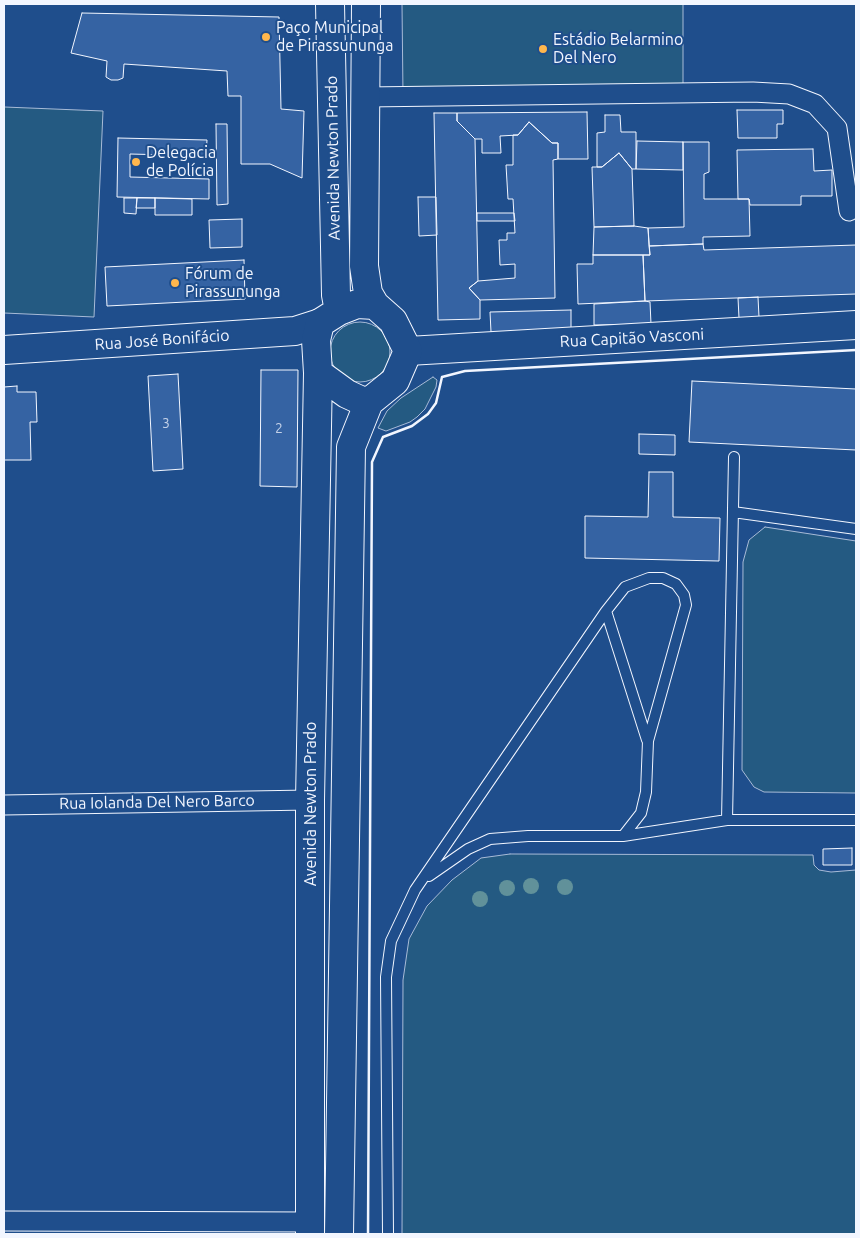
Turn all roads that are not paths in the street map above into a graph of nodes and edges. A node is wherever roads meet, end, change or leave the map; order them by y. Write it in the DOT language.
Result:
graph roads {
  1 [pos="330,4"];
  2 [pos="366,4"];
  3 [pos="366,97"];
  4 [pos="849,211"];
  5 [pos="375,305"];
  6 [pos="330,317"];
  7 [pos="856,324"];
  8 [pos="4,350"];
  9 [pos="408,351"];
  10 [pos="318,373"];
  11 [pos="369,402"];
  12 [pos="734,458"];
  13 [pos="734,512"];
  14 [pos="856,529"];
  15 [pos="606,611"];
  16 [pos="648,741"];
  17 [pos="310,800"];
  18 [pos="4,805"];
  19 [pos="727,820"];
  20 [pos="856,820"];
  21 [pos="623,836"];
  22 [pos="424,880"];
  23 [pos="4,1221"];
  24 [pos="310,1228"];
  25 [pos="339,1234"];
  26 [pos="388,1234"];
  1 -- 6 [label="main road, Avenida Newton Prado"];
  2 -- 3 [label="main road, Avenida Newton Prado"];
  3 -- 4 [label="street"];
  3 -- 5 [label="main road, Avenida Newton Prado"];
  5 -- 6 [label="main road"];
  5 -- 9 [label="main road"];
  6 -- 8 [label="main road, Rua José Bonifácio"];
  6 -- 10 [label="main road"];
  7 -- 9 [label="main road, Rua Capitão Vasconi"];
  9 -- 11 [label="main road"];
  10 -- 11 [label="main road"];
  10 -- 17 [label="main road, Avenida Newton Prado"];
  11 -- 25 [label="main road, Avenida Newton Prado"];
  12 -- 13 [label="lane"];
  13 -- 14 [label="lane"];
  13 -- 19 [label="lane"];
  15 -- 16 [label="lane"];
  15 -- 16 [label="lane"];
  15 -- 22 [label="lane"];
  16 -- 21 [label="lane"];
  17 -- 18 [label="street, Rua Iolanda Del Nero Barco"];
  17 -- 24 [label="main road, Avenida Newton Prado"];
  19 -- 20 [label="lane"];
  19 -- 21 [label="lane"];
  21 -- 22 [label="lane"];
  22 -- 26 [label="lane"];
  23 -- 24 [label="street"];
}
